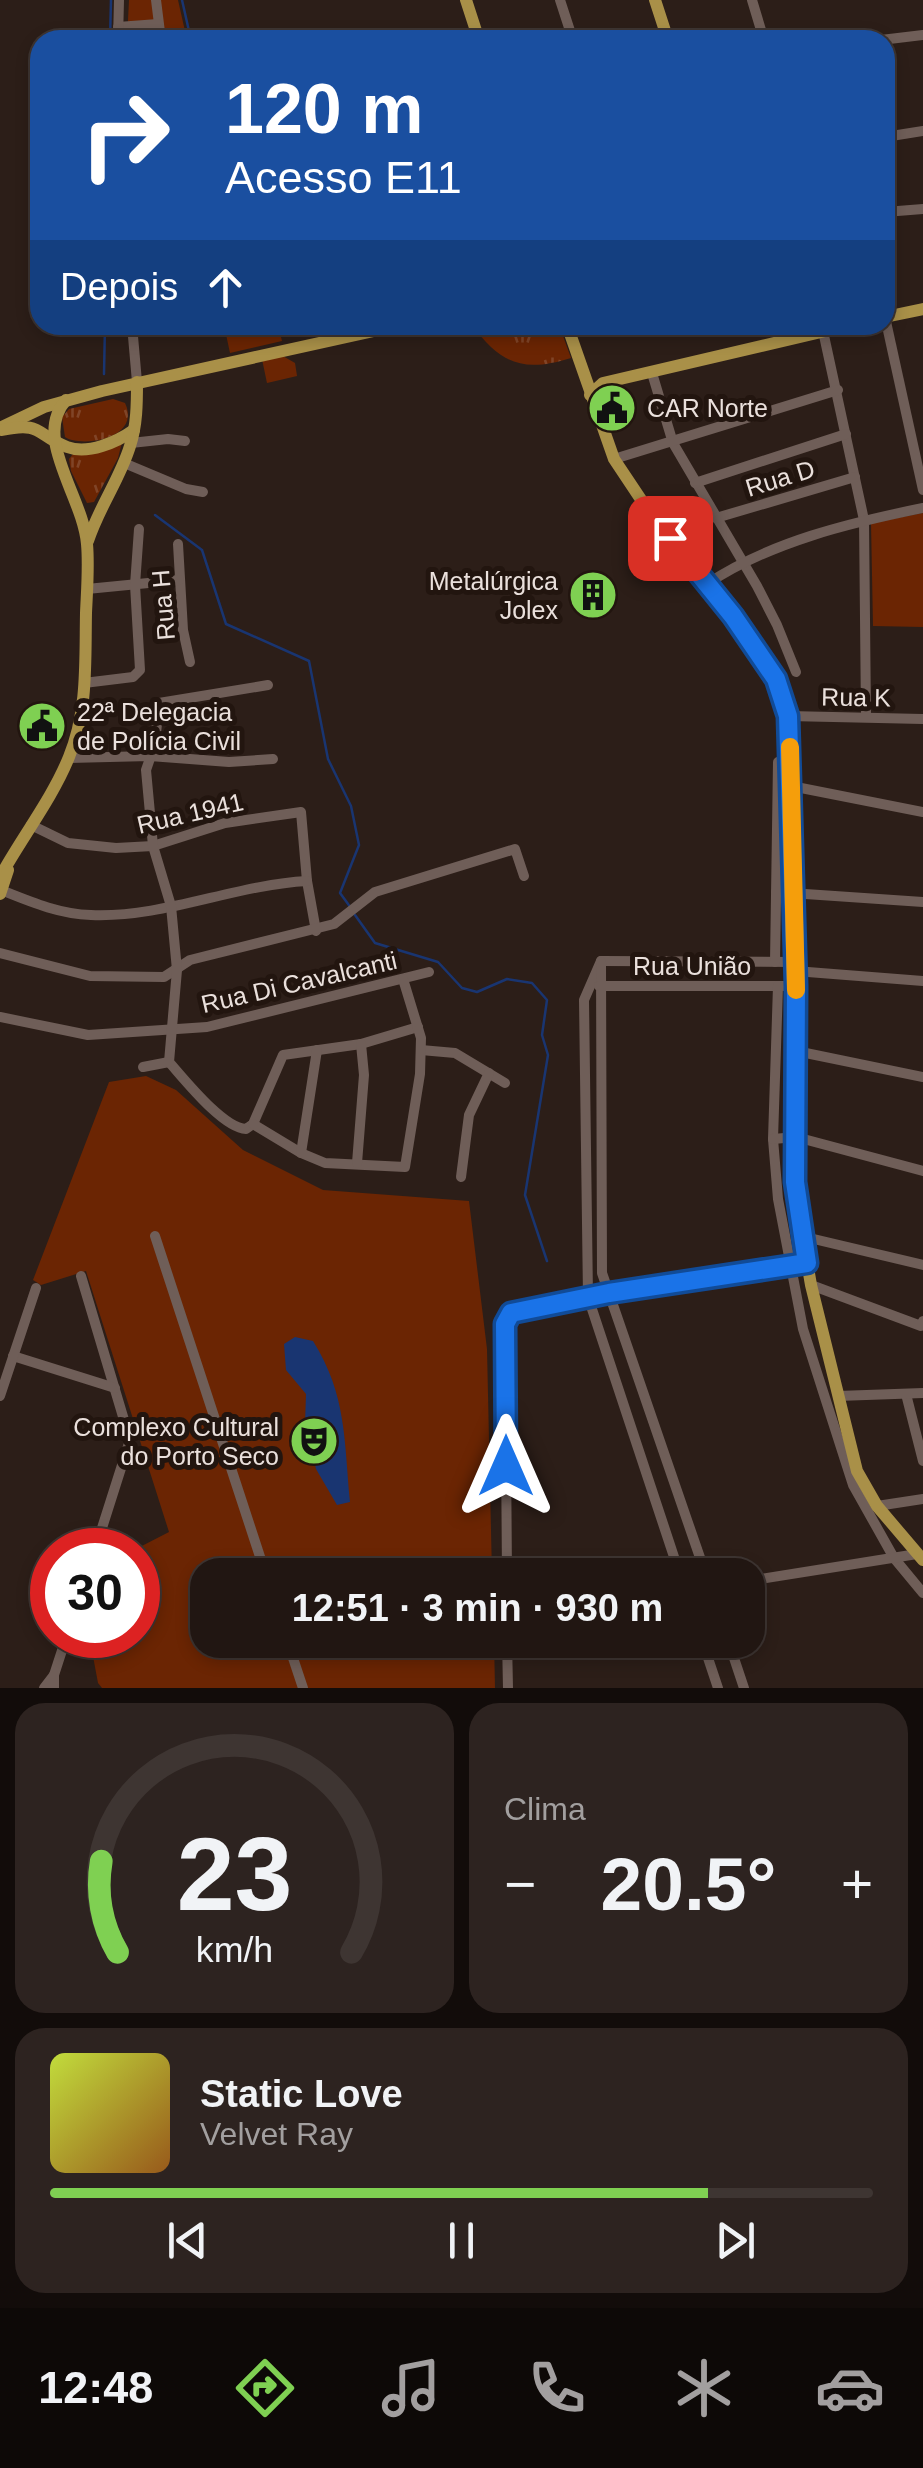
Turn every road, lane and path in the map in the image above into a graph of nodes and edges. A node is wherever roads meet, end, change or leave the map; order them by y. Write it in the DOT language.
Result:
graph roads {
  1 [pos="120,0"];
  2 [pos="156,0"];
  3 [pos="466,0"];
  4 [pos="560,0"];
  5 [pos="655,0"];
  6 [pos="752,0"];
  7 [pos="158,24"];
  8 [pos="118,26"];
  9 [pos="118,30"];
  10 [pos="159,30"];
  11 [pos="476,30"];
  12 [pos="570,30"];
  13 [pos="665,30"];
  14 [pos="761,30"];
  15 [pos="923,35"];
  16 [pos="895,38"];
  17 [pos="923,131"];
  18 [pos="895,135"];
  19 [pos="923,209"];
  20 [pos="895,211"];
  21 [pos="923,309"];
  22 [pos="895,315"];
  23 [pos="133,335"];
  24 [pos="355,335"];
  25 [pos="570,335"];
  26 [pos="798,335"];
  27 [pos="826,335"];
  28 [pos="889,335"];
  29 [pos="582,370"];
  30 [pos="652,373"];
  31 [pos="137,382"];
  32 [pos="602,383"];
  33 [pos="838,390"];
  34 [pos="102,391"];
  35 [pos="590,395"];
  36 [pos="66,400"];
  37 [pos="136,415"];
  38 [pos="0,429"];
  39 [pos="846,434"];
  40 [pos="133,437"];
  41 [pos="53,438"];
  42 [pos="185,441"];
  43 [pos="673,443"];
  44 [pos="614,459"];
  45 [pos="124,462"];
  46 [pos="855,477"];
  47 [pos="695,483"];
  48 [pos="923,490"];
  49 [pos="203,492"];
  50 [pos="923,508"];
  51 [pos="716,518"];
  52 [pos="864,520"];
  53 [pos="139,529"];
  54 [pos="87,544"];
  55 [pos="178,544"];
  56 [pos="742,561"];
  57 [pos="179,580"];
  58 [pos="707,584"];
  59 [pos="135,585"];
  60 [pos="87,589"];
  61 [pos="190,662"];
  62 [pos="796,672"];
  63 [pos="84,683"];
  64 [pos="268,685"];
  65 [pos="788,716"];
  66 [pos="866,717"];
  67 [pos="923,719"];
  68 [pos="150,756"];
  69 [pos="69,758"];
  70 [pos="272,759"];
  71 [pos="778,762"];
  72 [pos="791,786"];
  73 [pos="923,812"];
  74 [pos="31,825"];
  75 [pos="153,846"];
  76 [pos="524,876"];
  77 [pos="307,882"];
  78 [pos="0,887"];
  79 [pos="776,892"];
  80 [pos="793,892"];
  81 [pos="923,902"];
  82 [pos="171,906"];
  83 [pos="316,930"];
  84 [pos="0,953"];
  85 [pos="601,961"];
  86 [pos="772,962"];
  87 [pos="795,966"];
  88 [pos="177,970"];
  89 [pos="429,972"];
  90 [pos="403,978"];
  91 [pos="923,981"];
  92 [pos="588,986"];
  93 [pos="602,986"];
  94 [pos="774,986"];
  95 [pos="796,986"];
  96 [pos="0,1016"];
  97 [pos="418,1027"];
  98 [pos="172,1028"];
  99 [pos="361,1044"];
  100 [pos="317,1050"];
  101 [pos="421,1050"];
  102 [pos="796,1051"];
  103 [pos="169,1062"];
  104 [pos="143,1068"];
  105 [pos="489,1074"];
  106 [pos="923,1077"];
  107 [pos="505,1083"];
  108 [pos="250,1126"];
  109 [pos="796,1136"];
  110 [pos="773,1140"];
  111 [pos="301,1154"];
  112 [pos="357,1163"];
  113 [pos="923,1171"];
  114 [pos="461,1177"];
  115 [pos="156,1236"];
  116 [pos="801,1236"];
  117 [pos="807,1263"];
  118 [pos="923,1265"];
  119 [pos="789,1266"];
  120 [pos="82,1276"];
  121 [pos="812,1285"];
  122 [pos="36,1288"];
  123 [pos="609,1293"];
  124 [pos="588,1297"];
  125 [pos="922,1323"];
  126 [pos="13,1356"];
  127 [pos="115,1388"];
  128 [pos="923,1392"];
  129 [pos="906,1394"];
  130 [pos="0,1396"];
  131 [pos="838,1396"];
  132 [pos="923,1461"];
  133 [pos="923,1500"];
  134 [pos="877,1506"];
  135 [pos="102,1528"];
  136 [pos="920,1557"];
  137 [pos="260,1558"];
  138 [pos="507,1558"];
  139 [pos="674,1558"];
  140 [pos="700,1558"];
  141 [pos="894,1558"];
  142 [pos="765,1578"];
  143 [pos="923,1593"];
  144 [pos="60,1658"];
  145 [pos="294,1658"];
  146 [pos="508,1658"];
  147 [pos="708,1658"];
  148 [pos="734,1658"];
  149 [pos="54,1675"];
  150 [pos="44,1688"];
  151 [pos="54,1688"];
  152 [pos="303,1688"];
  153 [pos="508,1688"];
  154 [pos="718,1688"];
  155 [pos="744,1688"];
  1 -- 8 [label="street"];
  2 -- 7 [label="street"];
  3 -- 11 [label="main road"];
  4 -- 12 [label="street"];
  5 -- 13 [label="main road"];
  6 -- 14 [label="street"];
  7 -- 8 [label="street"];
  7 -- 10 [label="street"];
  8 -- 9 [label="street"];
  15 -- 16 [label="street"];
  17 -- 18 [label="street"];
  19 -- 20 [label="street"];
  21 -- 22 [label="main road"];
  23 -- 31 [label="street"];
  24 -- 31 [label="main road"];
  25 -- 29 [label="main road"];
  26 -- 30 [label="main road"];
  27 -- 33 [label="street"];
  28 -- 48 [label="street"];
  29 -- 32 [label="main road"];
  29 -- 35 [label="main road"];
  30 -- 32 [label="main road"];
  30 -- 43 [label="street"];
  31 -- 34 [label="main road"];
  31 -- 37 [label="main road"];
  32 -- 35 [label="main road"];
  33 -- 39 [label="street"];
  33 -- 43 [label="street"];
  34 -- 36 [label="main road"];
  34 -- 37 [label="main road"];
  35 -- 44 [label="main road"];
  36 -- 38 [label="main road"];
  36 -- 41 [label="main road"];
  37 -- 40 [label="main road"];
  38 -- 41 [label="main road"];
  39 -- 46 [label="street"];
  39 -- 47 [label="street"];
  40 -- 41 [label="main road"];
  40 -- 42 [label="street"];
  40 -- 45 [label="main road"];
  41 -- 54 [label="main road"];
  43 -- 44 [label="street"];
  43 -- 47 [label="street"];
  44 -- 58 [label="main road"];
  45 -- 49 [label="street"];
  45 -- 54 [label="main road"];
  46 -- 51 [label="street, Rua D"];
  46 -- 52 [label="street"];
  47 -- 51 [label="street"];
  50 -- 52 [label="street"];
  51 -- 56 [label="street"];
  52 -- 56 [label="street"];
  52 -- 66 [label="street"];
  53 -- 59 [label="street"];
  54 -- 60 [label="main road"];
  55 -- 57 [label="street, Rua H"];
  56 -- 58 [label="street"];
  56 -- 62 [label="street"];
  57 -- 59 [label="street"];
  57 -- 61 [label="street, Rua H"];
  58 -- 65 [label="main road"];
  59 -- 60 [label="street"];
  59 -- 63 [label="street"];
  60 -- 63 [label="main road"];
  63 -- 69 [label="main road"];
  64 -- 68 [label="street"];
  65 -- 66 [label="street, Rua K"];
  65 -- 72 [label="main road"];
  66 -- 67 [label="street, Rua K"];
  68 -- 69 [label="street"];
  68 -- 70 [label="street"];
  68 -- 75 [label="street"];
  69 -- 74 [label="main road"];
  71 -- 79 [label="street"];
  72 -- 73 [label="street"];
  72 -- 80 [label="main road"];
  74 -- 75 [label="street, Rua 1941"];
  74 -- 78 [label="main road"];
  75 -- 77 [label="street, Rua 1941"];
  75 -- 82 [label="street"];
  76 -- 83 [label="street"];
  77 -- 82 [label="street"];
  77 -- 83 [label="street"];
  78 -- 82 [label="street"];
  79 -- 80 [label="street"];
  79 -- 86 [label="street"];
  80 -- 81 [label="street"];
  80 -- 87 [label="main road"];
  82 -- 88 [label="street"];
  83 -- 88 [label="street"];
  84 -- 88 [label="street"];
  85 -- 86 [label="street, Rua União"];
  85 -- 92 [label="street"];
  85 -- 93 [label="street"];
  86 -- 87 [label="street, Rua União"];
  86 -- 94 [label="street"];
  87 -- 91 [label="street, Rua União"];
  87 -- 95 [label="main road"];
  88 -- 98 [label="street"];
  89 -- 90 [label="street, Rua Di Cavalcanti"];
  90 -- 97 [label="street"];
  90 -- 98 [label="street, Rua Di Cavalcanti"];
  92 -- 93 [label="street, Rua União"];
  92 -- 124 [label="street"];
  93 -- 94 [label="street, Rua União"];
  93 -- 123 [label="street"];
  94 -- 95 [label="street, Rua União"];
  94 -- 110 [label="street"];
  95 -- 102 [label="main road"];
  96 -- 98 [label="street, Rua Di Cavalcanti"];
  97 -- 99 [label="street"];
  97 -- 101 [label="street"];
  98 -- 103 [label="street"];
  99 -- 100 [label="street"];
  99 -- 112 [label="street"];
  100 -- 108 [label="street"];
  100 -- 111 [label="street"];
  101 -- 105 [label="street"];
  101 -- 112 [label="street"];
  102 -- 106 [label="street"];
  102 -- 109 [label="main road"];
  103 -- 104 [label="street"];
  103 -- 108 [label="street"];
  105 -- 107 [label="street"];
  105 -- 114 [label="street"];
  108 -- 111 [label="street"];
  109 -- 110 [label="street"];
  109 -- 113 [label="street"];
  109 -- 116 [label="main road"];
  110 -- 119 [label="street"];
  111 -- 112 [label="street"];
  115 -- 137 [label="street"];
  116 -- 117 [label="main road"];
  116 -- 118 [label="street"];
  117 -- 119 [label="street"];
  117 -- 121 [label="main road"];
  119 -- 123 [label="street"];
  119 -- 141 [label="street"];
  120 -- 127 [label="street"];
  121 -- 125 [label="street"];
  121 -- 131 [label="main road"];
  122 -- 126 [label="street"];
  123 -- 124 [label="street"];
  123 -- 140 [label="street"];
  124 -- 138 [label="street"];
  124 -- 139 [label="street"];
  126 -- 127 [label="street"];
  126 -- 130 [label="street"];
  127 -- 135 [label="street"];
  128 -- 129 [label="street"];
  129 -- 131 [label="street"];
  129 -- 132 [label="street"];
  131 -- 134 [label="main road"];
  133 -- 134 [label="street"];
  134 -- 136 [label="main road"];
  136 -- 141 [label="street"];
  141 -- 142 [label="street"];
  141 -- 143 [label="street"];
  144 -- 149 [label="street"];
  145 -- 152 [label="street"];
  146 -- 153 [label="street"];
  147 -- 154 [label="street"];
  148 -- 155 [label="street"];
  149 -- 150 [label="street"];
  149 -- 151 [label="street"];
}
